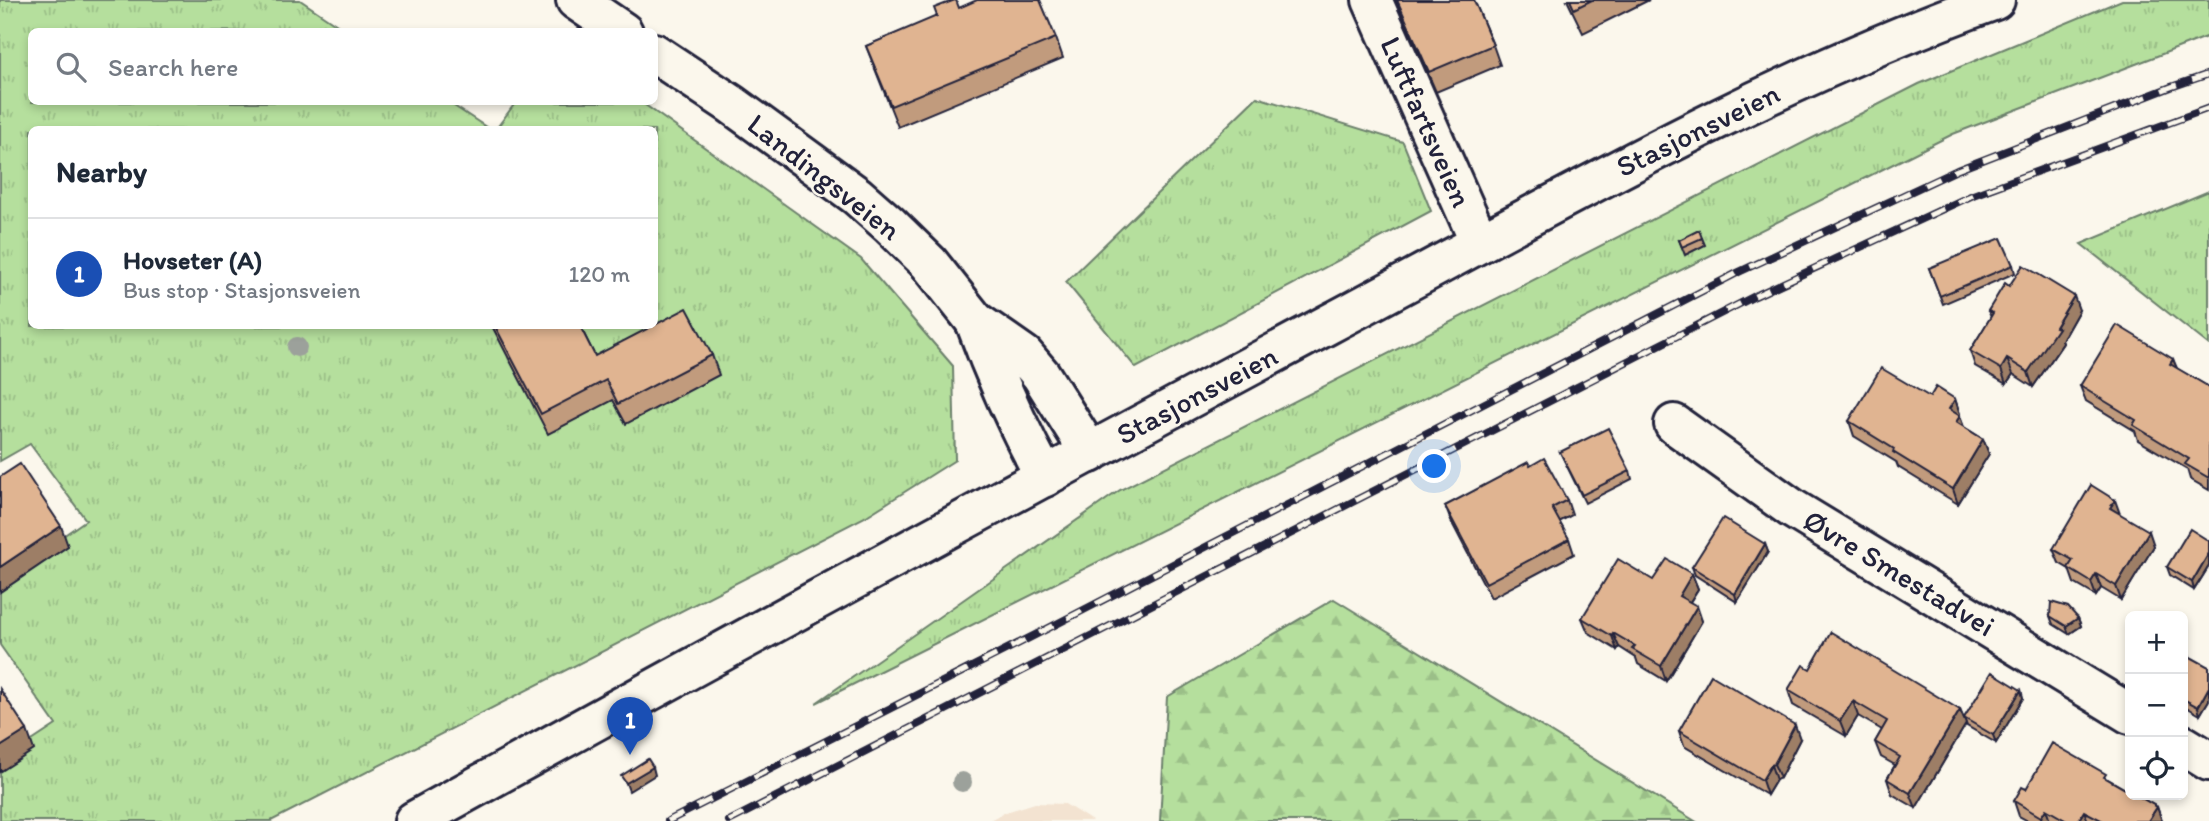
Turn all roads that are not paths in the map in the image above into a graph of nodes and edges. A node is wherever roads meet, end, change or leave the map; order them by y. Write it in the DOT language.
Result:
graph roads {
  1 [pos="576,0"];
  2 [pos="1372,0"];
  3 [pos="1995,0"];
  4 [pos="617,28"];
  5 [pos="658,56"];
  6 [pos="1480,243"];
  7 [pos="975,321"];
  8 [pos="1674,424"];
  9 [pos="1090,453"];
  10 [pos="1045,477"];
  11 [pos="2125,711"];
  12 [pos="2188,749"];
  13 [pos="2209,761"];
  14 [pos="414,821"];
  1 -- 4 [label="street"];
  2 -- 6 [label="street, Luftfartsveien"];
  3 -- 6 [label="street, Stasjonsveien"];
  5 -- 7 [label="street, Landingsveien"];
  6 -- 9 [label="street, Stasjonsveien"];
  7 -- 9 [label="street, Landingsveien"];
  7 -- 10 [label="street, Landingsveien"];
  8 -- 11 [label="street, Øvre Smestadvei"];
  9 -- 10 [label="street, Stasjonsveien"];
  10 -- 14 [label="street, Stasjonsveien"];
  12 -- 13 [label="street"];
}
